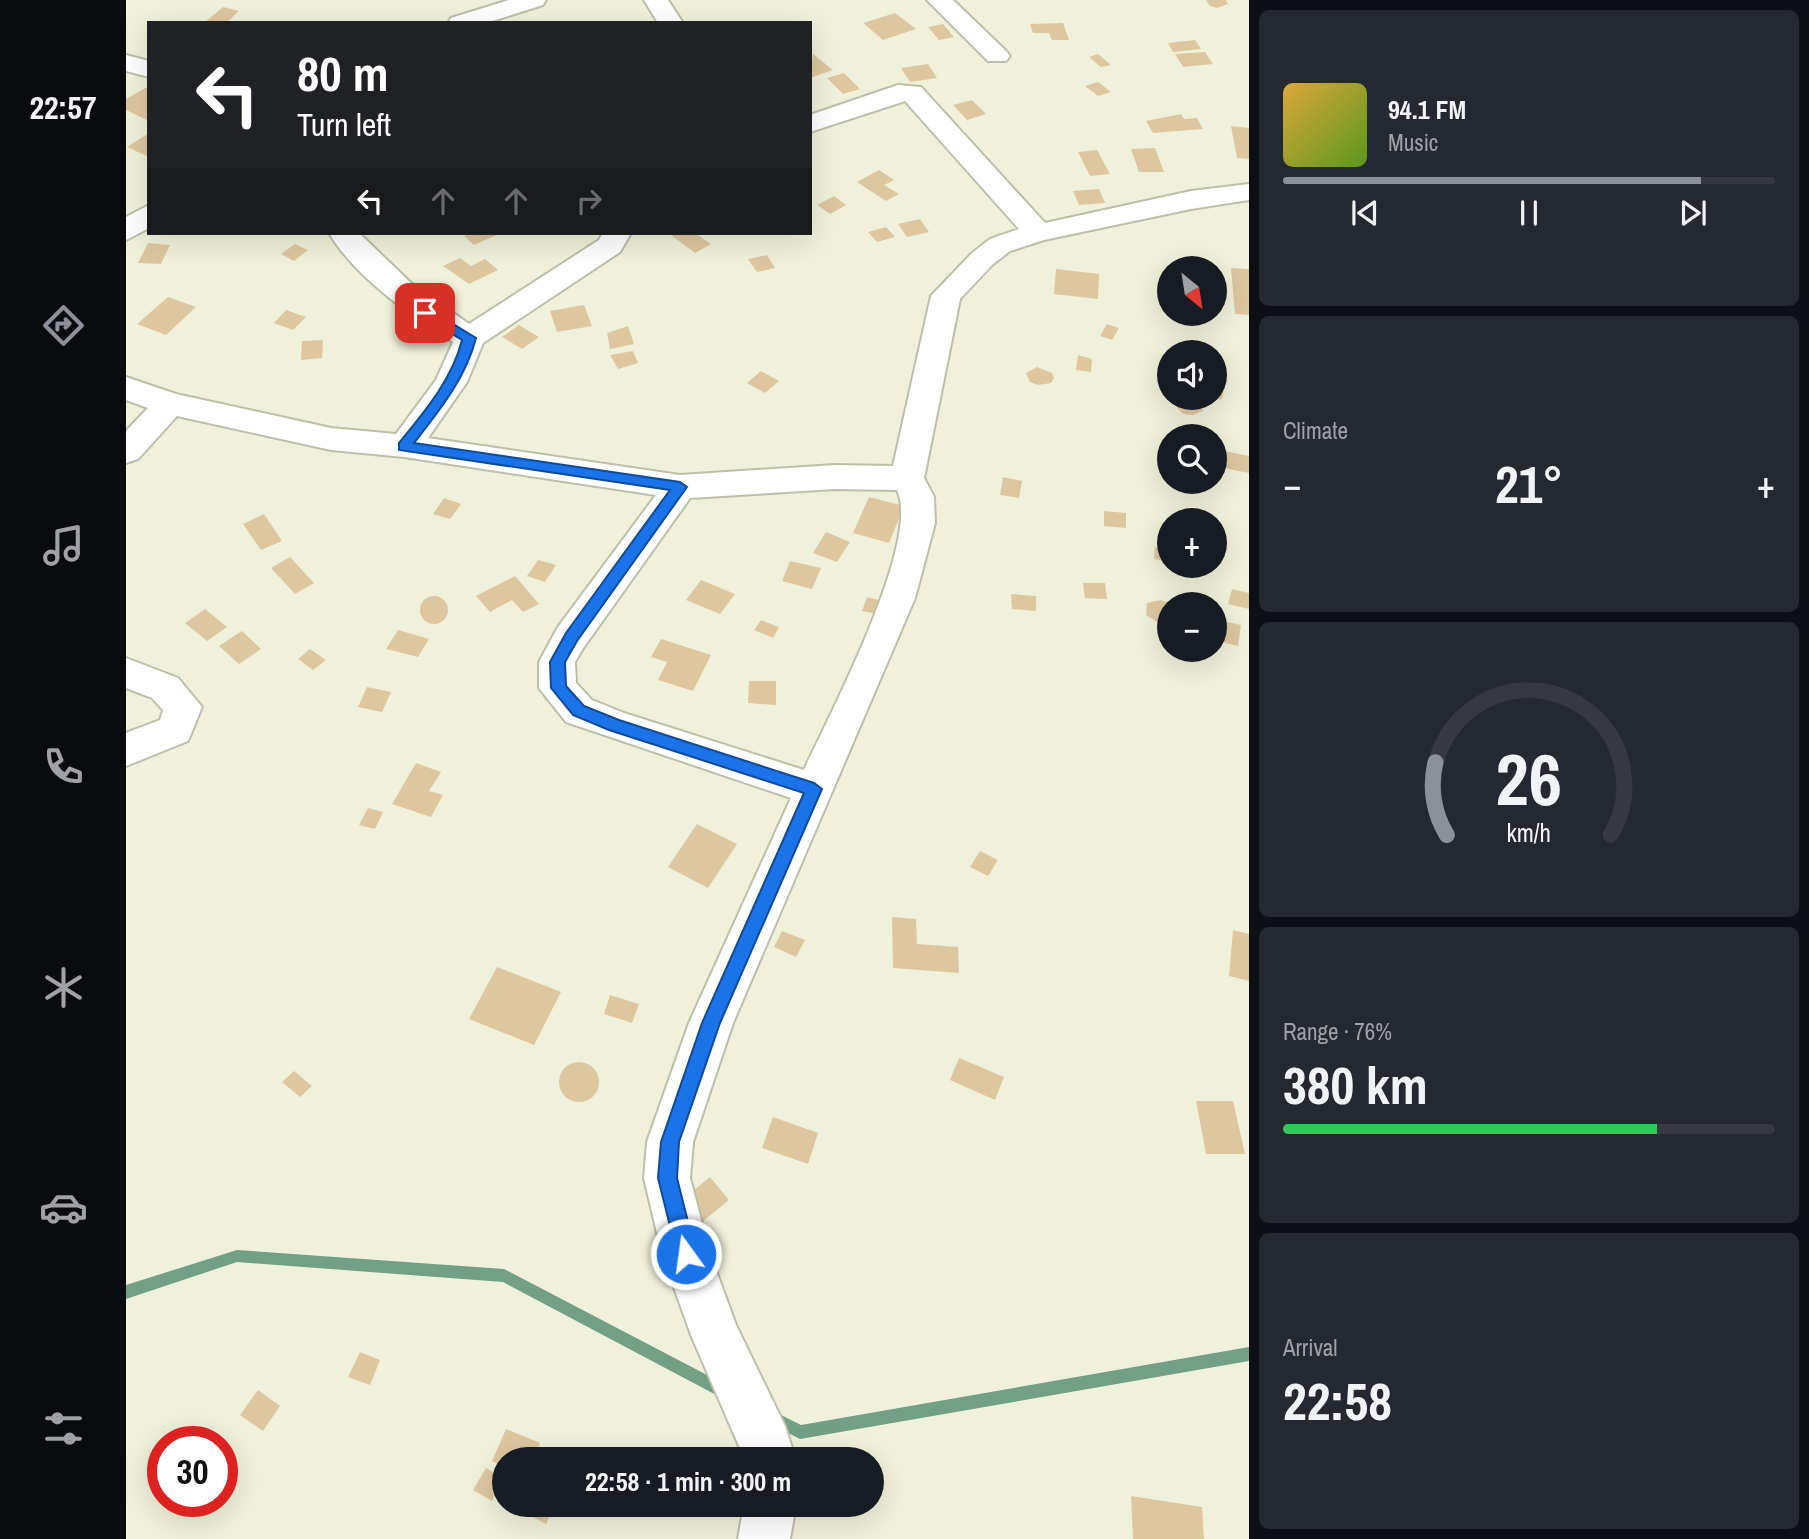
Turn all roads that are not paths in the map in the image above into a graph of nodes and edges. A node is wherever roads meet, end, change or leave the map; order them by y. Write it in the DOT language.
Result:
graph roads {
  1 [pos="534,0"];
  2 [pos="656,0"];
  3 [pos="939,0"];
  4 [pos="455,18"];
  5 [pos="670,21"];
  6 [pos="997,56"];
  7 [pos="126,63"];
  8 [pos="147,68"];
  9 [pos="812,123"];
  10 [pos="1249,192"];
  11 [pos="147,216"];
  12 [pos="126,232"];
  13 [pos="1038,233"];
  14 [pos="345,235"];
  15 [pos="616,235"];
  16 [pos="469,338"];
  17 [pos="126,388"];
  18 [pos="170,404"];
  19 [pos="404,446"];
  20 [pos="126,451"];
  21 [pos="908,478"];
  22 [pos="680,487"];
  23 [pos="126,673"];
  24 [pos="126,750"];
  25 [pos="814,789"];
  26 [pos="768,1447"];
  27 [pos="768,1517"];
  28 [pos="764,1539"];
  1 -- 4 [label="street"];
  2 -- 5 [label="street"];
  3 -- 6 [label="street"];
  7 -- 8 [label="street"];
  9 -- 13 [label="street"];
  10 -- 13 [label="street"];
  11 -- 12 [label="street"];
  13 -- 21 [label="street"];
  14 -- 16 [label="street"];
  15 -- 16 [label="street"];
  16 -- 19 [label="street"];
  17 -- 18 [label="street"];
  18 -- 19 [label="street"];
  18 -- 20 [label="street"];
  19 -- 22 [label="street"];
  21 -- 22 [label="street"];
  21 -- 25 [label="street"];
  22 -- 25 [label="street"];
  23 -- 24 [label="street"];
  25 -- 26 [label="street"];
  27 -- 28 [label="street"];
}
